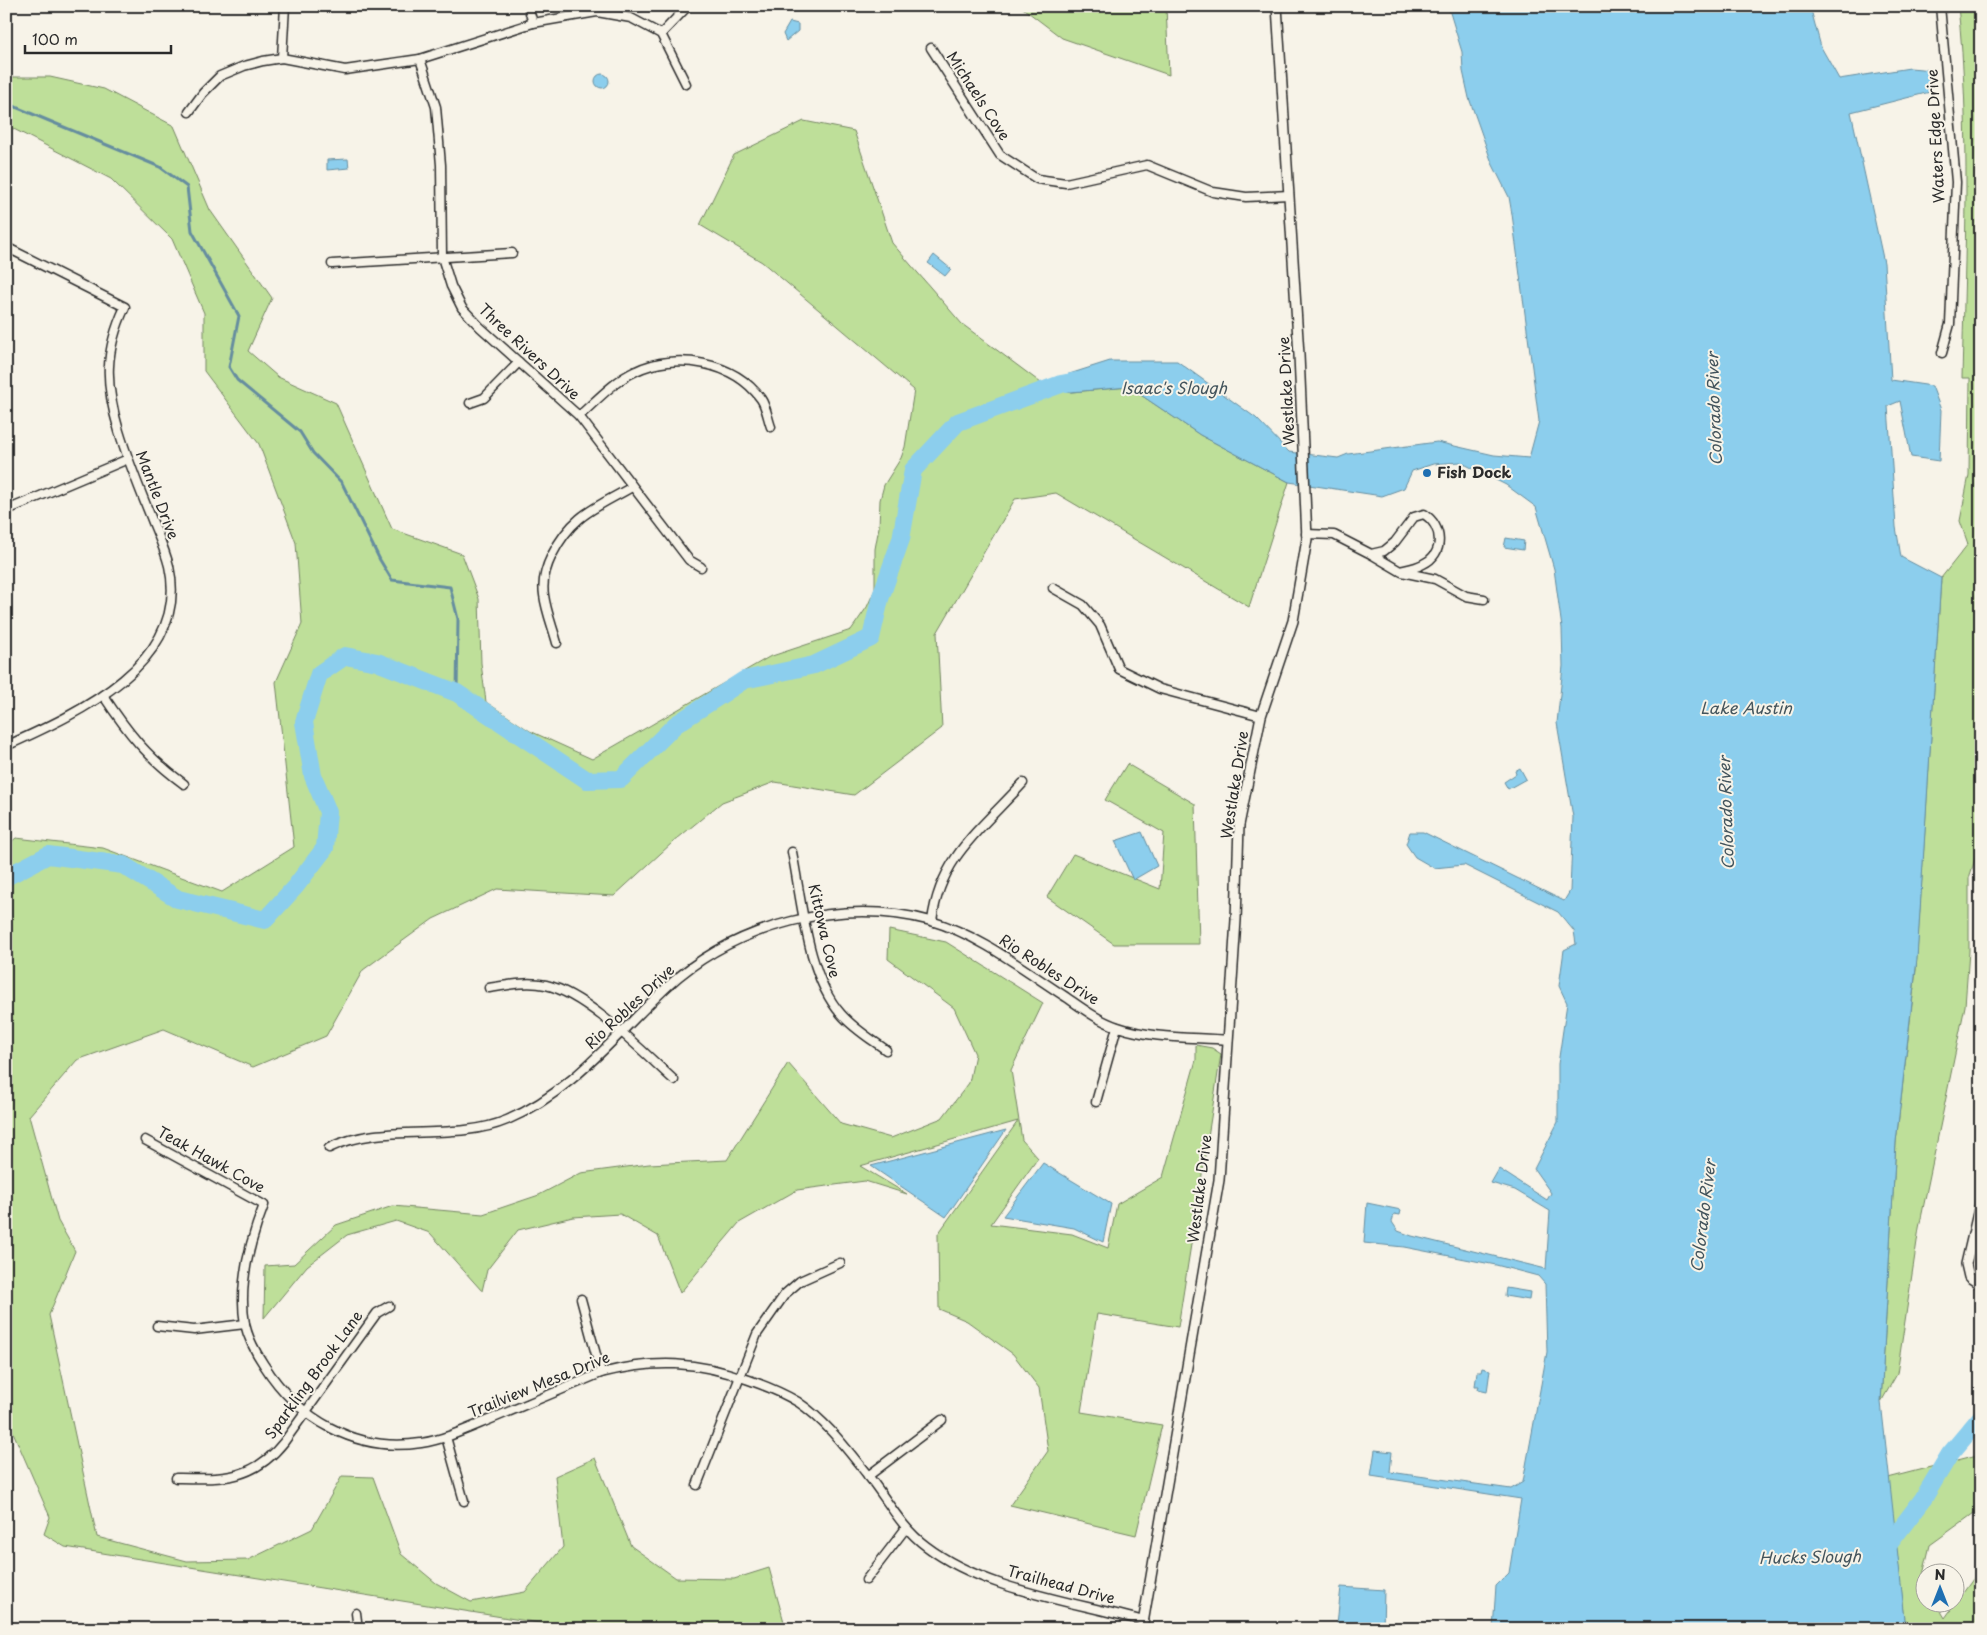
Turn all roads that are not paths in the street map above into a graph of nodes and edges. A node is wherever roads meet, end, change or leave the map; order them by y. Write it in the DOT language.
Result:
graph roads {
  1 [pos="285,6"];
  2 [pos="528,6"];
  3 [pos="688,6"];
  4 [pos="1277,6"];
  5 [pos="1940,6"];
  6 [pos="533,23"];
  7 [pos="661,34"];
  8 [pos="931,48"];
  9 [pos="282,58"];
  10 [pos="420,59"];
  11 [pos="686,84"];
  12 [pos="189,112"];
  13 [pos="1290,195"];
  14 [pos="6,246"];
  15 [pos="512,254"];
  16 [pos="442,257"];
  17 [pos="332,264"];
  18 [pos="1942,353"];
  19 [pos="519,362"];
  20 [pos="470,403"];
  21 [pos="579,416"];
  22 [pos="771,428"];
  23 [pos="128,458"];
  24 [pos="632,487"];
  25 [pos="7,510"];
  26 [pos="1306,534"];
  27 [pos="1372,554"];
  28 [pos="700,568"];
  29 [pos="1400,571"];
  30 [pos="1053,588"];
  31 [pos="1484,598"];
  32 [pos="557,643"];
  33 [pos="103,695"];
  34 [pos="1261,716"];
  35 [pos="6,746"];
  36 [pos="1023,783"];
  37 [pos="184,784"];
  38 [pos="792,852"];
  39 [pos="805,918"];
  40 [pos="932,921"];
  41 [pos="489,988"];
  42 [pos="1117,1027"];
  43 [pos="621,1032"];
  44 [pos="1228,1040"];
  45 [pos="886,1050"];
  46 [pos="674,1080"];
  47 [pos="1096,1102"];
  48 [pos="145,1140"];
  49 [pos="329,1148"];
  50 [pos="1981,1200"];
  51 [pos="264,1205"];
  52 [pos="840,1262"];
  53 [pos="1981,1285"];
  54 [pos="581,1299"];
  55 [pos="389,1306"];
  56 [pos="245,1324"];
  57 [pos="158,1326"];
  58 [pos="601,1373"];
  59 [pos="739,1377"];
  60 [pos="304,1412"];
  61 [pos="942,1420"];
  62 [pos="446,1437"];
  63 [pos="868,1476"];
  64 [pos="176,1478"];
  65 [pos="697,1486"];
  66 [pos="464,1501"];
  67 [pos="906,1528"];
  68 [pos="973,1572"];
  69 [pos="866,1580"];
  70 [pos="356,1613"];
  71 [pos="1143,1625"];
  72 [pos="358,1629"];
  1 -- 9 [label="street"];
  2 -- 6 [label="street"];
  3 -- 7 [label="street"];
  4 -- 13 [label="street, Westlake Drive"];
  5 -- 18 [label="street, Waters Edge Drive"];
  6 -- 7 [label="street"];
  6 -- 10 [label="street"];
  7 -- 11 [label="street"];
  8 -- 13 [label="street, Michaels Cove"];
  9 -- 10 [label="street"];
  9 -- 12 [label="street"];
  10 -- 16 [label="street, Three Rivers Drive"];
  13 -- 26 [label="street, Westlake Drive"];
  14 -- 23 [label="street, Mantle Drive"];
  15 -- 16 [label="street"];
  16 -- 17 [label="street"];
  16 -- 19 [label="street, Three Rivers Drive"];
  19 -- 20 [label="street"];
  19 -- 21 [label="street, Three Rivers Drive"];
  21 -- 22 [label="street"];
  21 -- 24 [label="street, Three Rivers Drive"];
  23 -- 25 [label="street"];
  23 -- 33 [label="street, Mantle Drive"];
  24 -- 28 [label="street, Three Rivers Drive"];
  24 -- 32 [label="street"];
  26 -- 27 [label="street"];
  26 -- 34 [label="street, Westlake Drive"];
  27 -- 29 [label="street"];
  27 -- 29 [label="street"];
  29 -- 31 [label="street"];
  30 -- 34 [label="street"];
  33 -- 35 [label="street, Mantle Drive"];
  33 -- 37 [label="street"];
  34 -- 44 [label="street, Westlake Drive"];
  36 -- 40 [label="street"];
  38 -- 39 [label="street, Kittowa Cove"];
  39 -- 40 [label="street, Rio Robles Drive"];
  39 -- 43 [label="street, Rio Robles Drive"];
  39 -- 45 [label="street, Kittowa Cove"];
  40 -- 42 [label="street, Rio Robles Drive"];
  41 -- 43 [label="street"];
  42 -- 44 [label="street, Rio Robles Drive"];
  42 -- 47 [label="street"];
  43 -- 46 [label="street"];
  43 -- 49 [label="street, Rio Robles Drive"];
  44 -- 71 [label="street, Westlake Drive"];
  48 -- 51 [label="street, Teak Hawk Cove"];
  50 -- 53 [label="street"];
  51 -- 56 [label="street, Trailview Mesa Drive"];
  52 -- 59 [label="street"];
  54 -- 58 [label="street"];
  55 -- 60 [label="street, Sparkling Brook Lane"];
  56 -- 57 [label="street"];
  56 -- 60 [label="street, Trailview Mesa Drive"];
  58 -- 59 [label="street, Trailview Mesa Drive"];
  58 -- 62 [label="street, Trailview Mesa Drive"];
  59 -- 63 [label="street, Trailview Mesa Drive"];
  59 -- 65 [label="street"];
  60 -- 62 [label="street, Trailview Mesa Drive"];
  60 -- 64 [label="street, Sparkling Brook Lane"];
  61 -- 63 [label="street"];
  62 -- 66 [label="street"];
  63 -- 67 [label="street, Trailview Mesa Drive"];
  67 -- 68 [label="street, Trailview Mesa Drive"];
  67 -- 69 [label="street"];
  68 -- 71 [label="street, Trailhead Drive"];
  70 -- 72 [label="street"];
}
